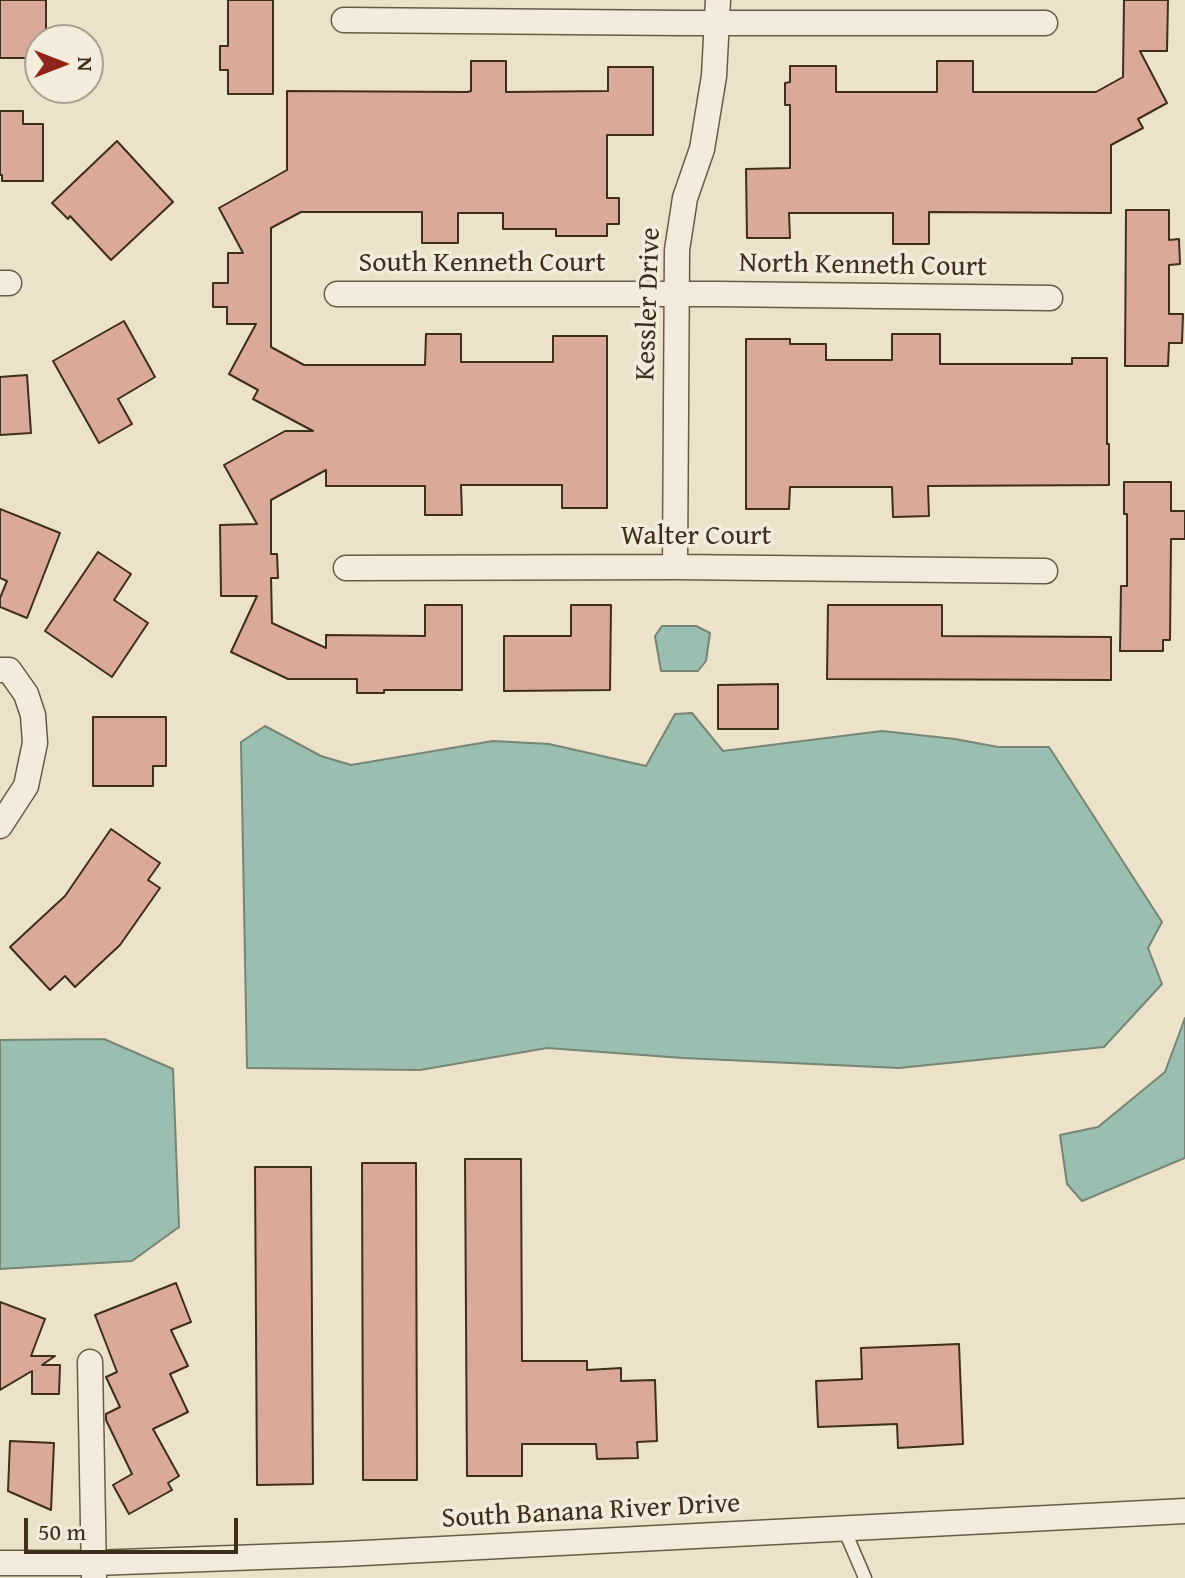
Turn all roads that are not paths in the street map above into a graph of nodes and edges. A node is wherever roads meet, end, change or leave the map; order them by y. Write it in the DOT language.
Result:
graph roads {
  1 [pos="718,12"];
  2 [pos="344,20"];
  3 [pos="1045,23"];
  4 [pos="337,294"];
  5 [pos="675,294"];
  6 [pos="1050,298"];
  7 [pos="675,567"];
  8 [pos="346,568"];
  9 [pos="1045,571"];
  10 [pos="0,670"];
  11 [pos="0,826"];
  12 [pos="90,1362"];
  13 [pos="1185,1511"];
  14 [pos="844,1529"];
  15 [pos="0,1563"];
  16 [pos="94,1570"];
  17 [pos="865,1578"];
  1 -- 2 [label="street"];
  1 -- 3 [label="street"];
  1 -- 5 [label="street, Kessler Drive"];
  4 -- 5 [label="street, South Kenneth Court"];
  5 -- 6 [label="street, North Kenneth Court"];
  5 -- 7 [label="street, Kessler Drive"];
  7 -- 8 [label="street, Walter Court"];
  7 -- 9 [label="street, Walter Court"];
  10 -- 11 [label="street"];
  12 -- 16 [label="street"];
  13 -- 14 [label="street, South Banana River Drive"];
  14 -- 16 [label="street, South Banana River Drive"];
  14 -- 17 [label="lane"];
  15 -- 16 [label="street, South Banana River Drive"];
}
